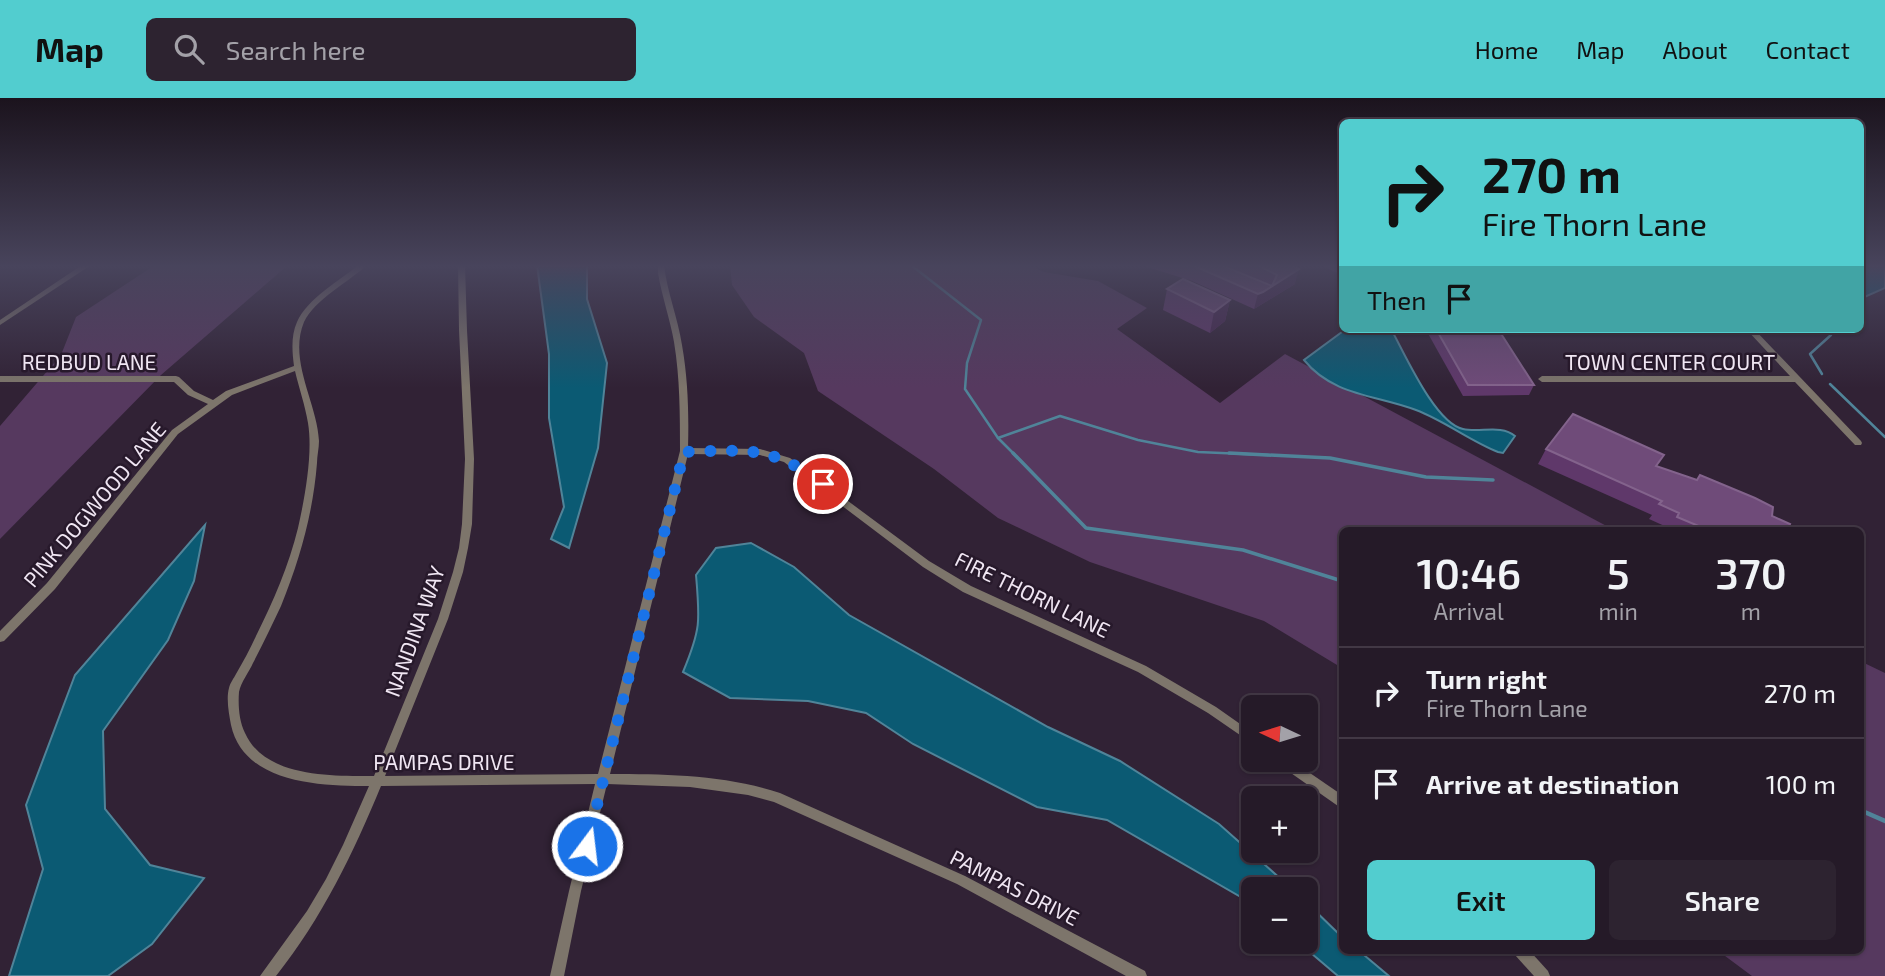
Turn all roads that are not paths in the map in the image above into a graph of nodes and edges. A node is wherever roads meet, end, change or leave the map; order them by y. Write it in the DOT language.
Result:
graph roads {
  1 [pos="25,306"];
  2 [pos="317,306"];
  3 [pos="464,306"];
  4 [pos="668,306"];
  5 [pos="0,323"];
  6 [pos="1755,333"];
  7 [pos="298,367"];
  8 [pos="0,379"];
  9 [pos="1542,379"];
  10 [pos="1797,379"];
  11 [pos="212,403"];
  12 [pos="1858,443"];
  13 [pos="684,452"];
  14 [pos="0,638"];
  15 [pos="1241,731"];
  16 [pos="1299,772"];
  17 [pos="605,779"];
  18 [pos="377,781"];
  19 [pos="1339,800"];
  20 [pos="1524,954"];
  21 [pos="267,976"];
  22 [pos="557,976"];
  23 [pos="1140,976"];
  24 [pos="1543,976"];
  1 -- 5 [label="street"];
  2 -- 7 [label="street, PAMPAS DRIVE"];
  3 -- 18 [label="street, NANDINA WAY"];
  4 -- 13 [label="street"];
  6 -- 10 [label="street"];
  7 -- 11 [label="street, PINK DOGWOOD LANE"];
  7 -- 18 [label="street, PAMPAS DRIVE"];
  8 -- 11 [label="street, REDBUD LANE"];
  9 -- 10 [label="street, TOWN CENTER COURT"];
  10 -- 12 [label="street"];
  11 -- 14 [label="street, PINK DOGWOOD LANE"];
  13 -- 15 [label="street, FIRE THORN LANE"];
  13 -- 17 [label="street"];
  16 -- 19 [label="street"];
  17 -- 18 [label="street, PAMPAS DRIVE"];
  17 -- 22 [label="street"];
  17 -- 23 [label="street, PAMPAS DRIVE"];
  18 -- 21 [label="street, NANDINA WAY"];
  20 -- 24 [label="street"];
}
